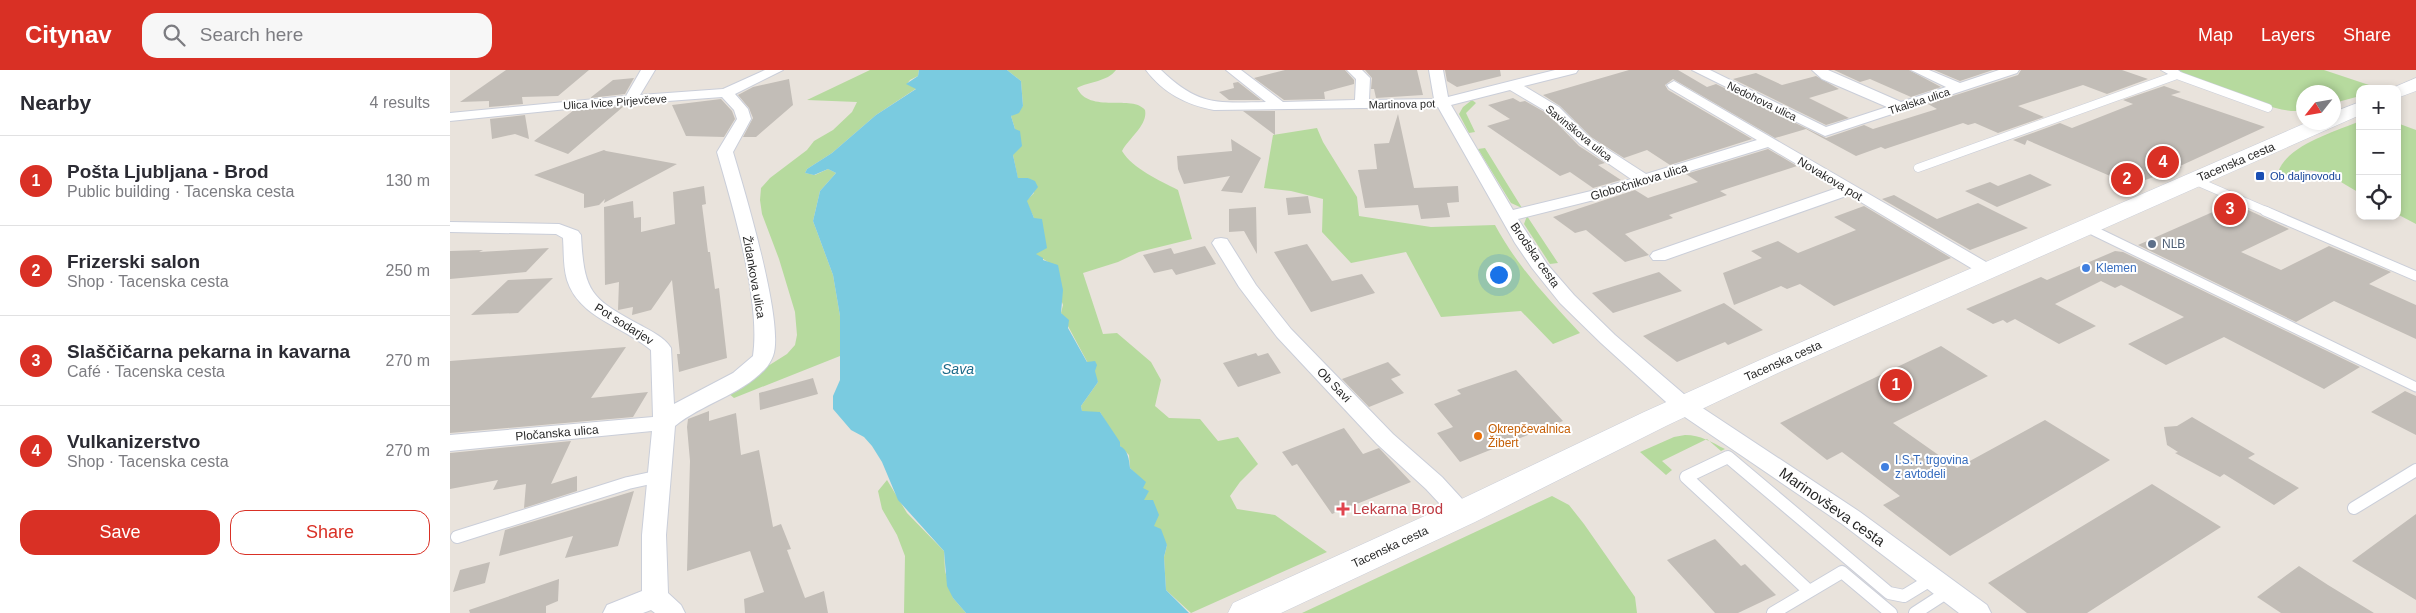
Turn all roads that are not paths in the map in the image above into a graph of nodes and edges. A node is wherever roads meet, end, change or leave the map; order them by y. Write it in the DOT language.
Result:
graph roads {
  1 [pos="648,70"];
  2 [pos="776,70"];
  3 [pos="1152,70"];
  4 [pos="1233,70"];
  5 [pos="1354,70"];
  6 [pos="1436,70"];
  7 [pos="1571,70"];
  8 [pos="1699,70"];
  9 [pos="1819,70"];
  10 [pos="1918,70"];
  11 [pos="2012,70"];
  12 [pos="2172,73"];
  13 [pos="2416,84"];
  14 [pos="1512,85"];
  15 [pos="1674,85"];
  16 [pos="1960,88"];
  17 [pos="2401,90"];
  18 [pos="726,93"];
  19 [pos="631,99"];
  20 [pos="1443,103"];
  21 [pos="1362,105"];
  22 [pos="1280,106"];
  23 [pos="1900,107"];
  24 [pos="2268,108"];
  25 [pos="2356,110"];
  26 [pos="2341,116"];
  27 [pos="450,117"];
  28 [pos="2308,130"];
  29 [pos="1824,132"];
  30 [pos="1768,142"];
  31 [pos="1918,168"];
  32 [pos="2194,180"];
  33 [pos="1645,181"];
  34 [pos="1848,190"];
  35 [pos="1508,216"];
  36 [pos="450,227"];
  37 [pos="2086,227"];
  38 [pos="1221,243"];
  39 [pos="1659,256"];
  40 [pos="1987,270"];
  41 [pos="2416,276"];
  42 [pos="2416,387"];
  43 [pos="1684,406"];
  44 [pos="664,423"];
  45 [pos="450,443"];
  46 [pos="2416,470"];
  47 [pos="661,476"];
  48 [pos="2354,508"];
  49 [pos="1463,513"];
  50 [pos="457,537"];
  51 [pos="1844,555"];
  52 [pos="1842,572"];
  53 [pos="1941,585"];
  54 [pos="1809,591"];
  55 [pos="664,605"];
  56 [pos="616,613"];
  57 [pos="1246,613"];
  58 [pos="1773,613"];
  59 [pos="1891,613"];
  60 [pos="1915,613"];
  61 [pos="1978,613"];
  1 -- 19 [label="street"];
  2 -- 18 [label="street, Ulica Ivice Pirjevčeve"];
  3 -- 22 [label="street, Martinova pot"];
  4 -- 22 [label="street"];
  5 -- 21 [label="street"];
  6 -- 20 [label="street, Brodska cesta"];
  7 -- 14 [label="street, Martinova pot"];
  8 -- 29 [label="street, Nedohova ulica"];
  9 -- 23 [label="street"];
  10 -- 16 [label="street"];
  11 -- 16 [label="street, Tkalska ulica"];
  12 -- 24 [label="lane"];
  12 -- 31 [label="lane"];
  13 -- 17 [label="main road"];
  14 -- 20 [label="street, Martinova pot"];
  14 -- 33 [label="street, Savinškova ulica"];
  15 -- 30 [label="street, Novakova pot"];
  16 -- 23 [label="street, Tkalska ulica"];
  18 -- 19 [label="street, Ulica Ivice Pirjevčeve"];
  18 -- 44 [label="street, Židankova ulica"];
  19 -- 27 [label="street, Ulica Ivice Pirjevčeve"];
  20 -- 21 [label="street, Martinova pot"];
  20 -- 35 [label="street, Brodska cesta"];
  21 -- 22 [label="street, Martinova pot"];
  23 -- 29 [label="street, Tkalska ulica"];
  25 -- 26 [label="main road"];
  28 -- 32 [label="main road, Tacenska cesta"];
  30 -- 33 [label="street, Globočnikova ulica"];
  30 -- 34 [label="street, Novakova pot"];
  32 -- 37 [label="main road, Tacenska cesta"];
  32 -- 41 [label="lane"];
  33 -- 35 [label="street, Globočnikova ulica"];
  34 -- 39 [label="street"];
  34 -- 40 [label="street, Novakova pot"];
  35 -- 43 [label="street, Brodska cesta"];
  36 -- 44 [label="street, Pot sodarjev"];
  37 -- 40 [label="main road, Tacenska cesta"];
  37 -- 42 [label="lane"];
  38 -- 49 [label="street, Ob Savi"];
  40 -- 43 [label="main road, Tacenska cesta"];
  43 -- 49 [label="main road, Tacenska cesta"];
  43 -- 53 [label="street, Marinovševa cesta"];
  44 -- 45 [label="street, Pločanska ulica"];
  44 -- 47 [label="street, Pot sodarjev"];
  46 -- 48 [label="lane"];
  47 -- 50 [label="lane"];
  47 -- 55 [label="street, Pot sodarjev"];
  49 -- 57 [label="main road, Tacenska cesta"];
  51 -- 52 [label="lane"];
  51 -- 53 [label="lane"];
  51 -- 54 [label="lane"];
  52 -- 54 [label="lane"];
  52 -- 59 [label="lane"];
  53 -- 60 [label="lane"];
  53 -- 61 [label="street, Marinovševa cesta"];
  54 -- 58 [label="lane"];
  55 -- 56 [label="street, Pot sodarjev"];
}
